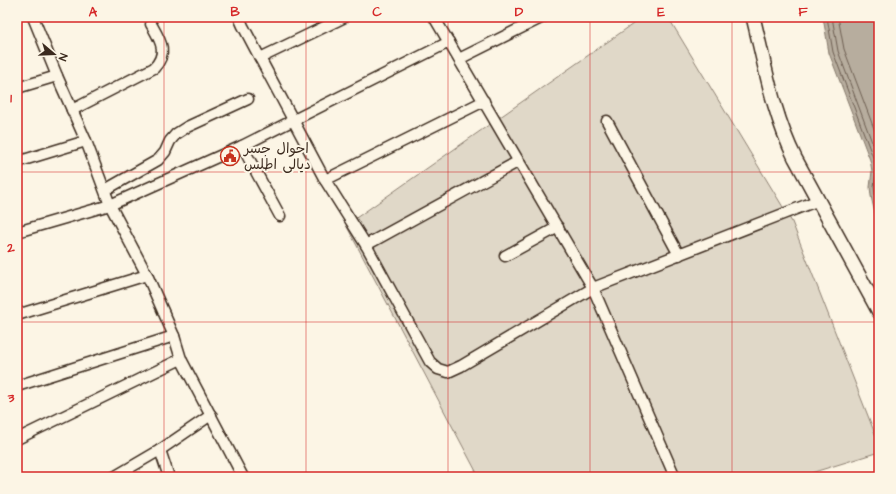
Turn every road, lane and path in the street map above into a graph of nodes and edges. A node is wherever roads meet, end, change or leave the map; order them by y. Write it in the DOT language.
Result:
graph roads {
  1 [pos="33,17"];
  2 [pos="239,17"];
  3 [pos="345,17"];
  4 [pos="434,17"];
  5 [pos="543,17"];
  6 [pos="753,17"];
  7 [pos="151,24"];
  8 [pos="449,42"];
  9 [pos="260,58"];
  10 [pos="459,59"];
  11 [pos="57,76"];
  12 [pos="17,88"];
  13 [pos="248,99"];
  14 [pos="484,101"];
  15 [pos="72,110"];
  16 [pos="293,120"];
  17 [pos="607,120"];
  18 [pos="86,141"];
  19 [pos="242,146"];
  20 [pos="519,161"];
  21 [pos="17,162"];
  22 [pos="325,180"];
  23 [pos="105,190"];
  24 [pos="819,200"];
  25 [pos="110,205"];
  26 [pos="280,216"];
  27 [pos="558,227"];
  28 [pos="17,232"];
  29 [pos="366,245"];
  30 [pos="679,255"];
  31 [pos="506,256"];
  32 [pos="147,275"];
  33 [pos="594,288"];
  34 [pos="879,312"];
  35 [pos="17,315"];
  36 [pos="174,336"];
  37 [pos="181,359"];
  38 [pos="17,386"];
  39 [pos="211,415"];
  40 [pos="17,439"];
  41 [pos="160,450"];
  42 [pos="114,477"];
  43 [pos="169,477"];
  44 [pos="243,477"];
  45 [pos="675,477"];
  1 -- 11 [label="street"];
  2 -- 9 [label="street"];
  3 -- 9 [label="street"];
  4 -- 8 [label="street"];
  5 -- 10 [label="street"];
  6 -- 24 [label="main road"];
  7 -- 15 [label="street"];
  8 -- 10 [label="street"];
  8 -- 16 [label="street"];
  9 -- 16 [label="street"];
  10 -- 14 [label="street"];
  11 -- 12 [label="street"];
  11 -- 15 [label="street"];
  13 -- 23 [label="street"];
  14 -- 20 [label="street"];
  14 -- 22 [label="street"];
  15 -- 18 [label="street"];
  16 -- 19 [label="street"];
  16 -- 22 [label="street"];
  17 -- 30 [label="street"];
  18 -- 21 [label="street"];
  18 -- 23 [label="street"];
  19 -- 25 [label="street"];
  19 -- 26 [label="street"];
  20 -- 27 [label="street"];
  20 -- 29 [label="street"];
  22 -- 29 [label="street"];
  23 -- 25 [label="street"];
  24 -- 30 [label="street"];
  24 -- 34 [label="main road"];
  25 -- 28 [label="street"];
  25 -- 32 [label="street"];
  27 -- 31 [label="street"];
  27 -- 33 [label="street"];
  29 -- 33 [label="street"];
  30 -- 33 [label="street"];
  32 -- 35 [label="street"];
  32 -- 36 [label="street"];
  33 -- 45 [label="street"];
  36 -- 37 [label="street"];
  36 -- 38 [label="street"];
  37 -- 39 [label="street"];
  37 -- 40 [label="street"];
  39 -- 41 [label="street"];
  39 -- 44 [label="street"];
  41 -- 42 [label="street"];
  41 -- 43 [label="street"];
}
